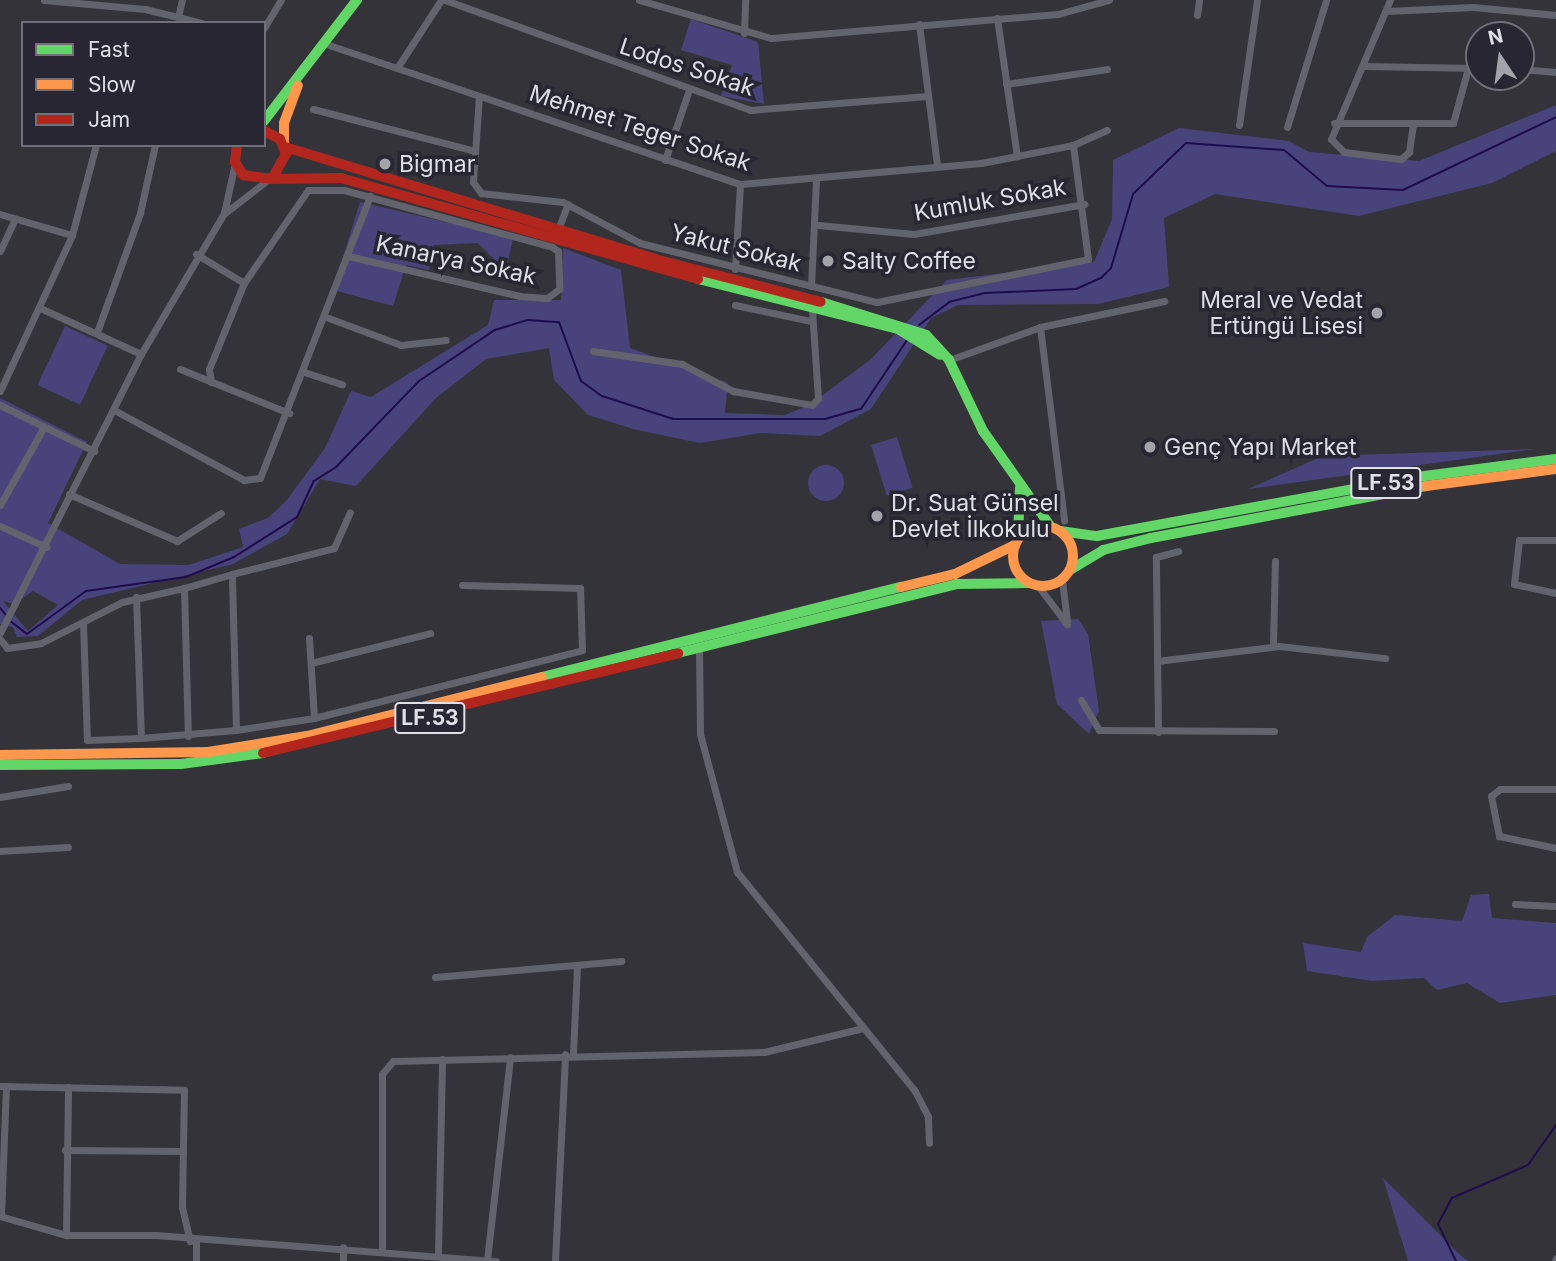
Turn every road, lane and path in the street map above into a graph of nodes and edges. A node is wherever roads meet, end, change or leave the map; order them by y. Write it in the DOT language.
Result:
graph roads {
  1 [pos="44,0"];
  2 [pos="182,0"];
  3 [pos="282,0"];
  4 [pos="357,0"];
  5 [pos="443,0"];
  6 [pos="639,0"];
  7 [pos="745,0"];
  8 [pos="1109,0"];
  9 [pos="1199,0"];
  10 [pos="1257,0"];
  11 [pos="1325,0"];
  12 [pos="1390,0"];
  13 [pos="1386,10"];
  14 [pos="1197,15"];
  15 [pos="1556,15"];
  16 [pos="178,17"];
  17 [pos="997,18"];
  18 [pos="194,21"];
  19 [pos="919,24"];
  20 [pos="266,25"];
  21 [pos="744,33"];
  22 [pos="326,44"];
  23 [pos="1363,66"];
  24 [pos="397,68"];
  25 [pos="1465,68"];
  26 [pos="1107,69"];
  27 [pos="1535,70"];
  28 [pos="304,72"];
  29 [pos="1556,72"];
  30 [pos="1465,81"];
  31 [pos="1006,84"];
  32 [pos="689,90"];
  33 [pos="479,96"];
  34 [pos="927,96"];
  35 [pos="313,109"];
  36 [pos="266,119"];
  37 [pos="1334,123"];
  38 [pos="1413,124"];
  39 [pos="1239,125"];
  40 [pos="1287,127"];
  41 [pos="1107,130"];
  42 [pos="266,132"];
  43 [pos="1073,145"];
  44 [pos="284,146"];
  45 [pos="95,147"];
  46 [pos="155,147"];
  47 [pos="237,147"];
  48 [pos="475,151"];
  49 [pos="1017,157"];
  50 [pos="665,160"];
  51 [pos="235,162"];
  52 [pos="937,164"];
  53 [pos="816,178"];
  54 [pos="268,180"];
  55 [pos="740,184"];
  56 [pos="403,193"];
  57 [pos="370,197"];
  58 [pos="400,204"];
  59 [pos="568,204"];
  60 [pos="1084,204"];
  61 [pos="224,213"];
  62 [pos="0,214"];
  63 [pos="15,219"];
  64 [pos="818,225"];
  65 [pos="557,231"];
  66 [pos="72,235"];
  67 [pos="0,251"];
  68 [pos="197,254"];
  69 [pos="348,256"];
  70 [pos="735,269"];
  71 [pos="244,283"];
  72 [pos="811,286"];
  73 [pos="1164,301"];
  74 [pos="735,304"];
  75 [pos="40,308"];
  76 [pos="812,316"];
  77 [pos="326,317"];
  78 [pos="900,326"];
  79 [pos="1040,327"];
  80 [pos="97,332"];
  81 [pos="446,340"];
  82 [pos="593,351"];
  83 [pos="141,354"];
  84 [pos="949,360"];
  85 [pos="180,369"];
  86 [pos="304,372"];
  87 [pos="211,382"];
  88 [pos="342,384"];
  89 [pos="0,391"];
  90 [pos="0,405"];
  91 [pos="114,410"];
  92 [pos="289,413"];
  93 [pos="44,426"];
  94 [pos="94,451"];
  95 [pos="1556,459"];
  96 [pos="1556,469"];
  97 [pos="1020,488"];
  98 [pos="69,494"];
  99 [pos="0,505"];
  100 [pos="350,512"];
  101 [pos="221,513"];
  102 [pos="0,526"];
  103 [pos="1058,526"];
  104 [pos="1556,540"];
  105 [pos="1016,542"];
  106 [pos="46,547"];
  107 [pos="1178,551"];
  108 [pos="1275,561"];
  109 [pos="1070,570"];
  110 [pos="232,574"];
  111 [pos="1062,580"];
  112 [pos="462,585"];
  113 [pos="1033,585"];
  114 [pos="184,588"];
  115 [pos="1556,593"];
  116 [pos="136,597"];
  117 [pos="83,622"];
  118 [pos="3,631"];
  119 [pos="430,633"];
  120 [pos="309,638"];
  121 [pos="0,639"];
  122 [pos="1273,646"];
  123 [pos="699,649"];
  124 [pos="1385,658"];
  125 [pos="1157,661"];
  126 [pos="311,663"];
  127 [pos="1081,700"];
  128 [pos="314,718"];
  129 [pos="236,730"];
  130 [pos="1273,731"];
  131 [pos="1158,732"];
  132 [pos="188,736"];
  133 [pos="141,738"];
  134 [pos="0,748"];
  135 [pos="208,752"];
  136 [pos="0,755"];
  137 [pos="0,765"];
  138 [pos="68,786"];
  139 [pos="1556,789"];
  140 [pos="0,797"];
  141 [pos="68,847"];
  142 [pos="1556,848"];
  143 [pos="0,851"];
  144 [pos="1515,904"];
  145 [pos="1556,906"];
  146 [pos="621,961"];
  147 [pos="577,965"];
  148 [pos="435,977"];
  149 [pos="863,1028"];
  150 [pos="569,1054"];
  151 [pos="510,1057"];
  152 [pos="442,1059"];
  153 [pos="3,1086"];
  154 [pos="68,1087"];
  155 [pos="929,1143"];
  156 [pos="65,1150"];
  157 [pos="183,1151"];
  158 [pos="0,1216"];
  159 [pos="66,1235"];
  160 [pos="193,1241"];
  161 [pos="344,1247"];
  162 [pos="382,1250"];
  163 [pos="438,1254"];
  164 [pos="492,1260"];
  165 [pos="196,1261"];
  166 [pos="343,1261"];
  167 [pos="555,1261"];
  1 -- 16 [label="street"];
  2 -- 16 [label="street"];
  3 -- 20 [label="street"];
  4 -- 22 [label="main road"];
  5 -- 24 [label="street"];
  5 -- 32 [label="street, Lodos Sokak"];
  6 -- 21 [label="street"];
  7 -- 21 [label="street"];
  8 -- 17 [label="street"];
  9 -- 14 [label="street"];
  10 -- 39 [label="street"];
  11 -- 40 [label="street"];
  12 -- 13 [label="street"];
  13 -- 15 [label="street"];
  13 -- 23 [label="street"];
  16 -- 18 [label="street"];
  17 -- 19 [label="street"];
  17 -- 31 [label="street"];
  19 -- 21 [label="street"];
  19 -- 34 [label="street"];
  22 -- 24 [label="street, Mehmet Teger Sokak"];
  22 -- 28 [label="main road"];
  23 -- 25 [label="street"];
  23 -- 37 [label="street"];
  24 -- 33 [label="street, Mehmet Teger Sokak"];
  26 -- 31 [label="street"];
  27 -- 29 [label="street"];
  28 -- 36 [label="main road"];
  28 -- 44 [label="main road"];
  30 -- 38 [label="street"];
  31 -- 49 [label="street"];
  32 -- 34 [label="street, Lodos Sokak"];
  32 -- 50 [label="street"];
  33 -- 48 [label="street, Yakut Sokak"];
  33 -- 50 [label="street, Mehmet Teger Sokak"];
  34 -- 52 [label="street"];
  35 -- 48 [label="street"];
  37 -- 38 [label="street"];
  37 -- 38 [label="street"];
  41 -- 43 [label="street, Mehmet Teger Sokak"];
  42 -- 44 [label="main road"];
  43 -- 49 [label="street, Mehmet Teger Sokak"];
  43 -- 60 [label="street"];
  44 -- 54 [label="main road"];
  44 -- 65 [label="main road"];
  45 -- 66 [label="street"];
  46 -- 80 [label="street"];
  47 -- 51 [label="main road"];
  48 -- 59 [label="street, Yakut Sokak"];
  49 -- 52 [label="street, Mehmet Teger Sokak"];
  50 -- 55 [label="street, Mehmet Teger Sokak"];
  51 -- 54 [label="main road"];
  51 -- 61 [label="street"];
  52 -- 53 [label="street, Mehmet Teger Sokak"];
  53 -- 55 [label="street, Mehmet Teger Sokak"];
  53 -- 64 [label="street"];
  54 -- 56 [label="main road"];
  54 -- 61 [label="street"];
  55 -- 70 [label="street"];
  56 -- 58 [label="street"];
  56 -- 65 [label="main road"];
  57 -- 58 [label="street"];
  57 -- 69 [label="street"];
  57 -- 71 [label="street"];
  58 -- 69 [label="street, Kanarya Sokak"];
  59 -- 65 [label="street"];
  59 -- 70 [label="street, Yakut Sokak"];
  60 -- 64 [label="street, Kumluk Sokak"];
  60 -- 72 [label="street, Yakut Sokak"];
  61 -- 68 [label="street"];
  62 -- 63 [label="street"];
  63 -- 66 [label="street"];
  63 -- 67 [label="street"];
  64 -- 72 [label="street"];
  65 -- 76 [label="main road"];
  65 -- 78 [label="main road"];
  66 -- 75 [label="street"];
  68 -- 71 [label="street"];
  68 -- 83 [label="street"];
  69 -- 77 [label="street"];
  70 -- 72 [label="street, Yakut Sokak"];
  71 -- 87 [label="street"];
  73 -- 79 [label="street"];
  74 -- 76 [label="street"];
  75 -- 80 [label="street"];
  75 -- 89 [label="street"];
  76 -- 78 [label="main road"];
  76 -- 82 [label="street"];
  77 -- 81 [label="street"];
  77 -- 86 [label="street"];
  78 -- 84 [label="main road"];
  79 -- 84 [label="street"];
  79 -- 103 [label="street"];
  80 -- 83 [label="street"];
  83 -- 91 [label="street"];
  84 -- 97 [label="main road"];
  85 -- 87 [label="street"];
  86 -- 88 [label="street"];
  86 -- 92 [label="street"];
  87 -- 92 [label="street"];
  90 -- 93 [label="street"];
  91 -- 92 [label="street"];
  91 -- 94 [label="street"];
  93 -- 94 [label="street"];
  93 -- 99 [label="street"];
  94 -- 98 [label="street"];
  95 -- 103 [label="main road, LF.53"];
  96 -- 109 [label="main road, LF.53"];
  97 -- 103 [label="main road"];
  97 -- 105 [label="main road"];
  98 -- 101 [label="street"];
  98 -- 106 [label="street"];
  100 -- 110 [label="street"];
  102 -- 106 [label="street"];
  103 -- 105 [label="main road, LF.53"];
  103 -- 109 [label="main road"];
  104 -- 115 [label="street"];
  105 -- 113 [label="main road"];
  105 -- 135 [label="main road, LF.53"];
  106 -- 118 [label="street"];
  107 -- 125 [label="street"];
  108 -- 122 [label="street"];
  109 -- 111 [label="main road, LF.53"];
  110 -- 114 [label="street"];
  110 -- 129 [label="street"];
  111 -- 113 [label="main road, LF.53"];
  111 -- 113 [label="street"];
  112 -- 128 [label="street"];
  113 -- 123 [label="main road, LF.53"];
  114 -- 116 [label="street"];
  114 -- 132 [label="street"];
  116 -- 117 [label="street"];
  116 -- 133 [label="street"];
  117 -- 121 [label="street"];
  117 -- 133 [label="street"];
  119 -- 126 [label="street"];
  120 -- 126 [label="street"];
  122 -- 124 [label="street"];
  122 -- 125 [label="street"];
  123 -- 137 [label="main road, LF.53"];
  123 -- 149 [label="street"];
  125 -- 131 [label="street"];
  126 -- 128 [label="street"];
  127 -- 131 [label="street"];
  128 -- 129 [label="street"];
  129 -- 132 [label="street"];
  130 -- 131 [label="street"];
  132 -- 133 [label="street"];
  134 -- 135 [label="main road"];
  135 -- 136 [label="main road, LF.53"];
  138 -- 140 [label="street"];
  139 -- 142 [label="street"];
  141 -- 143 [label="street"];
  144 -- 145 [label="street"];
  146 -- 147 [label="street"];
  147 -- 148 [label="street"];
  147 -- 150 [label="street"];
  149 -- 150 [label="street"];
  149 -- 155 [label="street"];
  150 -- 151 [label="street"];
  150 -- 167 [label="street"];
  151 -- 152 [label="street"];
  151 -- 164 [label="street"];
  152 -- 162 [label="street"];
  152 -- 163 [label="street"];
  153 -- 154 [label="street"];
  153 -- 158 [label="street"];
  154 -- 156 [label="street"];
  154 -- 157 [label="street"];
  156 -- 157 [label="street"];
  156 -- 159 [label="street"];
  157 -- 160 [label="street"];
  158 -- 159 [label="street"];
  159 -- 160 [label="street"];
  160 -- 161 [label="street"];
  160 -- 165 [label="street"];
  161 -- 162 [label="street"];
  161 -- 166 [label="street"];
  162 -- 163 [label="street"];
  163 -- 164 [label="street"];
}
